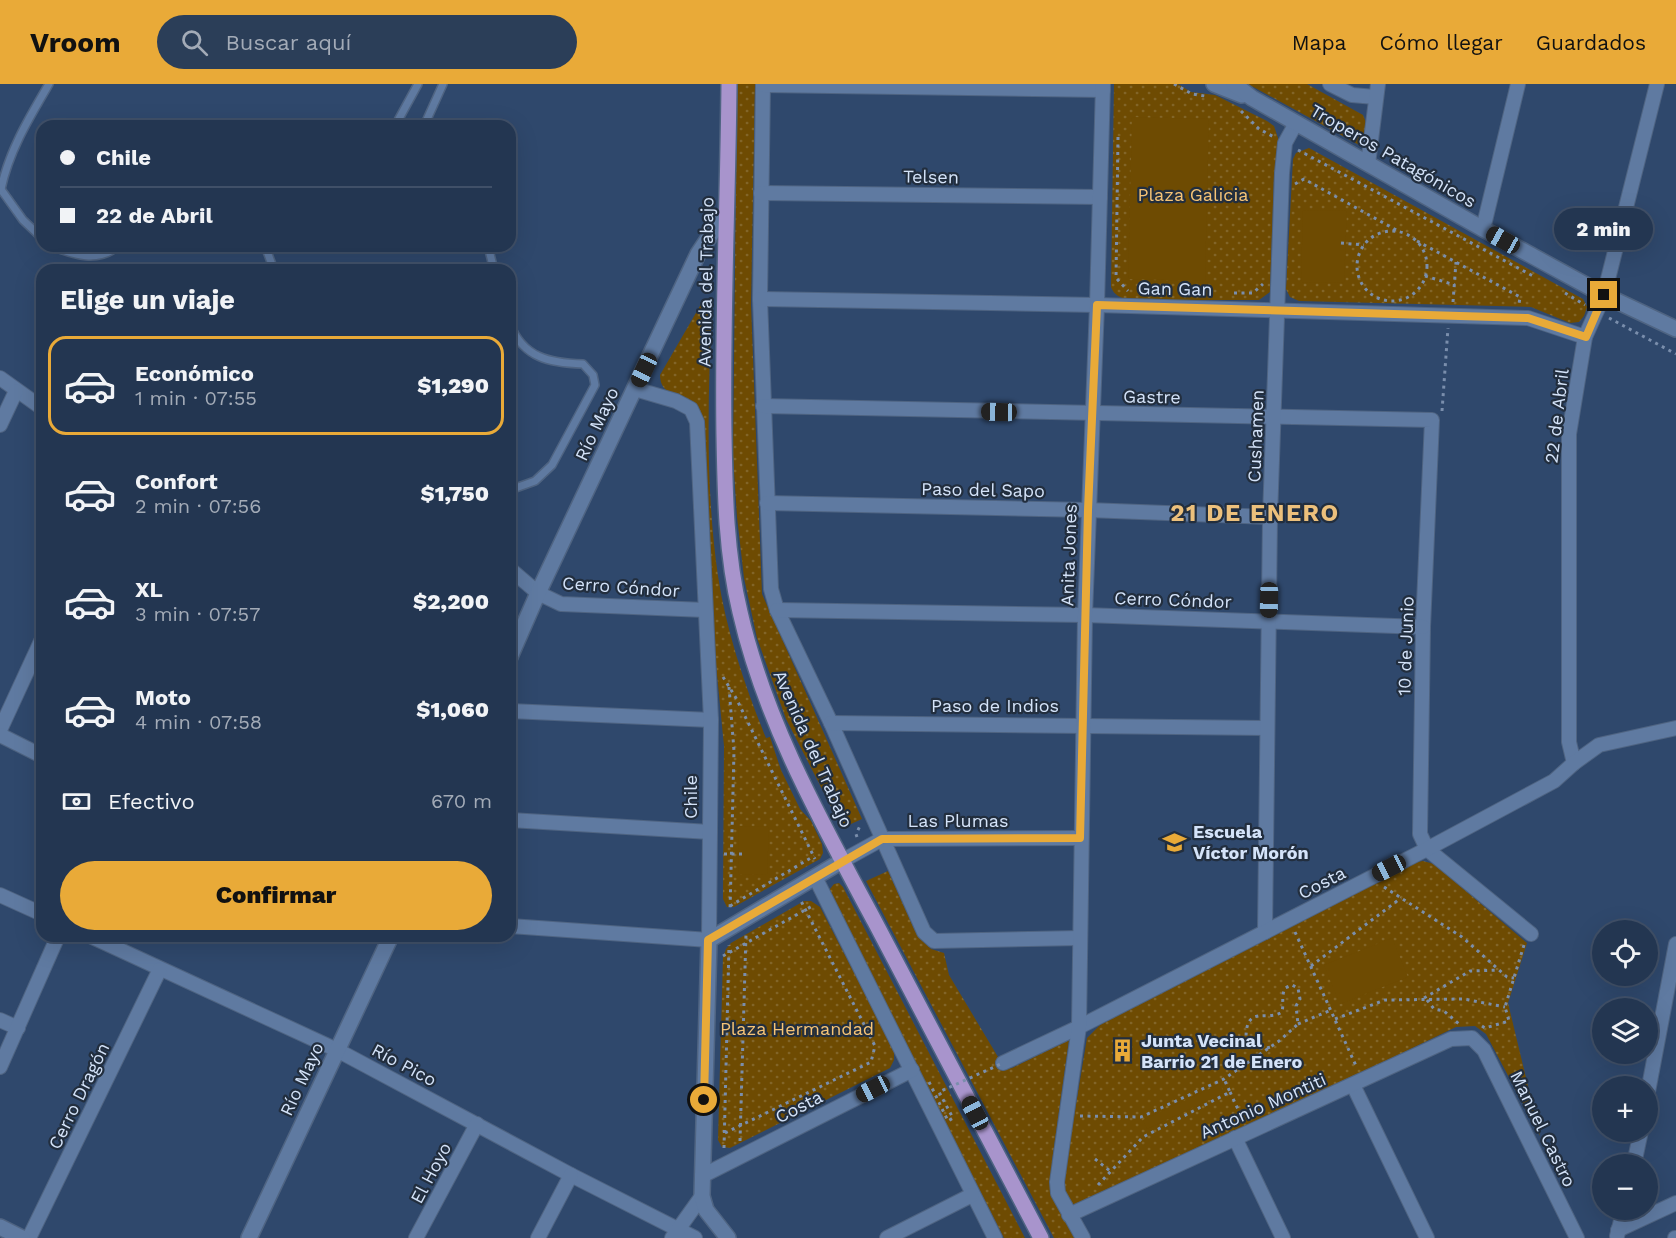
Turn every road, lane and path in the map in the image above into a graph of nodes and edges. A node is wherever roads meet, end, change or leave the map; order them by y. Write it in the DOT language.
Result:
graph roads {
  1 [pos="49,84"];
  2 [pos="418,84"];
  3 [pos="442,84"];
  4 [pos="729,84"];
  5 [pos="763,84"];
  6 [pos="1174,84"];
  7 [pos="1234,84"];
  8 [pos="1330,84"];
  9 [pos="1518,84"];
  10 [pos="1657,84"];
  11 [pos="1103,87"];
  12 [pos="1213,90"];
  13 [pos="1376,90"];
  14 [pos="1252,98"];
  15 [pos="1232,107"];
  16 [pos="398,120"];
  17 [pos="427,120"];
  18 [pos="1296,123"];
  19 [pos="1118,127"];
  20 [pos="1285,143"];
  21 [pos="1368,164"];
  22 [pos="1293,185"];
  23 [pos="0,189"];
  24 [pos="761,193"];
  25 [pos="1100,197"];
  26 [pos="726,212"];
  27 [pos="1483,229"];
  28 [pos="1398,231"];
  29 [pos="36,232"];
  30 [pos="1417,241"];
  31 [pos="1341,243"];
  32 [pos="1364,244"];
  33 [pos="65,252"];
  34 [pos="107,252"];
  35 [pos="1456,262"];
  36 [pos="1425,276"];
  37 [pos="1535,277"];
  38 [pos="1270,279"];
  39 [pos="1455,285"];
  40 [pos="1556,288"];
  41 [pos="1128,291"];
  42 [pos="1230,293"];
  43 [pos="1604,295"];
  44 [pos="760,299"];
  45 [pos="1375,301"];
  46 [pos="1390,301"];
  47 [pos="1409,302"];
  48 [pos="1097,305"];
  49 [pos="1519,305"];
  50 [pos="1451,309"];
  51 [pos="1278,310"];
  52 [pos="1597,311"];
  53 [pos="1676,329"];
  54 [pos="516,334"];
  55 [pos="1586,337"];
  56 [pos="1676,354"];
  57 [pos="0,378"];
  58 [pos="635,389"];
  59 [pos="16,391"];
  60 [pos="36,404"];
  61 [pos="763,406"];
  62 [pos="1093,414"];
  63 [pos="1275,418"];
  64 [pos="1432,420"];
  65 [pos="0,425"];
  66 [pos="516,488"];
  67 [pos="767,503"];
  68 [pos="1088,510"];
  69 [pos="1270,517"];
  70 [pos="516,574"];
  71 [pos="538,593"];
  72 [pos="777,609"];
  73 [pos="705,610"];
  74 [pos="1085,615"];
  75 [pos="1269,621"];
  76 [pos="1424,627"];
  77 [pos="516,643"];
  78 [pos="36,652"];
  79 [pos="516,711"];
  80 [pos="711,720"];
  81 [pos="831,723"];
  82 [pos="1082,725"];
  83 [pos="1266,728"];
  84 [pos="1676,728"];
  85 [pos="0,730"];
  86 [pos="0,735"];
  87 [pos="36,753"];
  88 [pos="1574,763"];
  89 [pos="516,820"];
  90 [pos="710,832"];
  91 [pos="1080,838"];
  92 [pos="882,839"];
  93 [pos="1427,849"];
  94 [pos="814,856"];
  95 [pos="842,861"];
  96 [pos="815,877"];
  97 [pos="1389,879"];
  98 [pos="795,889"];
  99 [pos="0,895"];
  100 [pos="1401,898"];
  101 [pos="826,899"];
  102 [pos="729,906"];
  103 [pos="806,910"];
  104 [pos="36,911"];
  105 [pos="746,918"];
  106 [pos="1289,920"];
  107 [pos="516,926"];
  108 [pos="1265,932"];
  109 [pos="1530,933"];
  110 [pos="1080,939"];
  111 [pos="708,940"];
  112 [pos="55,942"];
  113 [pos="103,942"];
  114 [pos="388,942"];
  115 [pos="746,943"];
  116 [pos="1676,944"];
  117 [pos="708,964"];
  118 [pos="1311,966"];
  119 [pos="160,969"];
  120 [pos="1499,970"];
  121 [pos="1514,978"];
  122 [pos="1672,984"];
  123 [pos="1424,999"];
  124 [pos="1505,1007"];
  125 [pos="1331,1010"];
  126 [pos="1335,1018"];
  127 [pos="0,1020"];
  128 [pos="1298,1024"];
  129 [pos="1478,1024"];
  130 [pos="1454,1026"];
  131 [pos="1079,1027"];
  132 [pos="18,1028"];
  133 [pos="1472,1038"];
  134 [pos="1271,1047"];
  135 [pos="337,1050"];
  136 [pos="1003,1063"];
  137 [pos="0,1066"];
  138 [pos="912,1070"];
  139 [pos="1358,1070"];
  140 [pos="1652,1076"];
  141 [pos="1224,1079"];
  142 [pos="929,1082"];
  143 [pos="1353,1085"];
  144 [pos="1230,1092"];
  145 [pos="1073,1115"];
  146 [pos="477,1124"];
  147 [pos="741,1126"];
  148 [pos="1077,1126"];
  149 [pos="1249,1132"];
  150 [pos="1235,1138"];
  151 [pos="702,1145"];
  152 [pos="740,1157"];
  153 [pos="1095,1159"];
  154 [pos="1110,1171"];
  155 [pos="571,1175"];
  156 [pos="702,1176"];
  157 [pos="972,1195"];
  158 [pos="702,1196"];
  159 [pos="1676,1203"];
  160 [pos="1089,1206"];
  161 [pos="1070,1215"];
  162 [pos="0,1227"];
  163 [pos="674,1234"];
  164 [pos="1617,1234"];
  165 [pos="22,1238"];
  166 [pos="29,1238"];
  167 [pos="249,1238"];
  168 [pos="416,1238"];
  169 [pos="538,1238"];
  170 [pos="695,1238"];
  171 [pos="728,1238"];
  172 [pos="887,1238"];
  173 [pos="995,1238"];
  174 [pos="1041,1238"];
  175 [pos="1083,1238"];
  176 [pos="1283,1238"];
  177 [pos="1427,1238"];
  178 [pos="1577,1238"];
  1 -- 23 [label="lane"];
  2 -- 16 [label="lane"];
  3 -- 17 [label="lane"];
  4 -- 26 [label="main road, Avenida del Trabajo"];
  5 -- 11 [label="street"];
  5 -- 24 [label="street, Avenida del Trabajo"];
  6 -- 12 [label="path"];
  7 -- 14 [label="street, Troperos Patagónicos"];
  8 -- 13 [label="street"];
  9 -- 27 [label="street"];
  10 -- 43 [label="street, 22 de Abril"];
  11 -- 25 [label="street, Anita Jones"];
  12 -- 14 [label="street, Troperos Patagónicos"];
  13 -- 21 [label="street"];
  14 -- 18 [label="street, Troperos Patagónicos"];
  15 -- 20 [label="path"];
  18 -- 20 [label="street, Cushamen"];
  18 -- 21 [label="street, Troperos Patagónicos"];
  19 -- 41 [label="path"];
  20 -- 37 [label="path"];
  20 -- 51 [label="street, Cushamen"];
  21 -- 27 [label="street, Troperos Patagónicos"];
  22 -- 28 [label="path"];
  23 -- 29 [label="lane"];
  24 -- 25 [label="street, Telsen"];
  24 -- 44 [label="street, Avenida del Trabajo"];
  25 -- 48 [label="street, Anita Jones"];
  26 -- 58 [label="street, Río Mayo"];
  26 -- 95 [label="main road, Avenida del Trabajo"];
  27 -- 43 [label="street, Troperos Patagónicos"];
  28 -- 30 [label="path"];
  28 -- 32 [label="path"];
  30 -- 35 [label="path"];
  30 -- 36 [label="path"];
  31 -- 32 [label="path"];
  32 -- 46 [label="path"];
  33 -- 34 [label="lane"];
  35 -- 39 [label="path"];
  35 -- 49 [label="path"];
  36 -- 39 [label="path"];
  36 -- 46 [label="path"];
  38 -- 42 [label="path"];
  39 -- 50 [label="path"];
  40 -- 52 [label="path"];
  43 -- 52 [label="street, 22 de Abril"];
  43 -- 53 [label="street, Troperos Patagónicos"];
  44 -- 48 [label="street, Gan Gan"];
  44 -- 61 [label="street, Avenida del Trabajo"];
  45 -- 46 [label="path"];
  46 -- 47 [label="path"];
  48 -- 51 [label="street, Gan Gan"];
  48 -- 62 [label="street, Anita Jones"];
  50 -- 51 [label="street, Gan Gan"];
  50 -- 55 [label="street, Gan Gan"];
  50 -- 64 [label="path"];
  51 -- 63 [label="street, Cushamen"];
  52 -- 55 [label="street, 22 de Abril"];
  52 -- 56 [label="path"];
  54 -- 66 [label="lane"];
  55 -- 88 [label="street, 22 de Abril"];
  57 -- 59 [label="street"];
  58 -- 71 [label="street, Río Mayo"];
  58 -- 73 [label="street, Chile"];
  59 -- 60 [label="street"];
  59 -- 65 [label="street"];
  61 -- 62 [label="street, Gastre"];
  61 -- 67 [label="street, Avenida del Trabajo"];
  62 -- 63 [label="street, Gastre"];
  62 -- 68 [label="street, Anita Jones"];
  63 -- 64 [label="street, Gastre"];
  63 -- 69 [label="street, Cushamen"];
  64 -- 76 [label="street, 10 de Junio"];
  67 -- 68 [label="street, Paso del Sapo"];
  67 -- 72 [label="street, Avenida del Trabajo"];
  68 -- 69 [label="street, Paso del Sapo"];
  68 -- 74 [label="street, Anita Jones"];
  69 -- 75 [label="street, Cushamen"];
  70 -- 71 [label="street, Cerro Cóndor"];
  71 -- 73 [label="street, Cerro Cóndor"];
  71 -- 77 [label="street, Río Mayo"];
  72 -- 74 [label="street, Cerro Cóndor"];
  72 -- 81 [label="street, Avenida del Trabajo"];
  73 -- 80 [label="street, Chile"];
  74 -- 75 [label="street, Cerro Cóndor"];
  74 -- 82 [label="street, Anita Jones"];
  75 -- 76 [label="street, Cerro Cóndor"];
  75 -- 83 [label="street, Cushamen"];
  76 -- 93 [label="street, 10 de Junio"];
  78 -- 85 [label="street"];
  79 -- 80 [label="street"];
  80 -- 90 [label="street, Chile"];
  81 -- 82 [label="street, Paso de Indios"];
  81 -- 92 [label="street, Avenida del Trabajo"];
  82 -- 83 [label="street, Paso de Indios"];
  82 -- 91 [label="street, Anita Jones"];
  83 -- 108 [label="street, Cushamen"];
  84 -- 88 [label="street, Costa"];
  86 -- 87 [label="street"];
  88 -- 93 [label="street, Costa"];
  89 -- 90 [label="street"];
  90 -- 111 [label="street, Chile"];
  91 -- 92 [label="street, Las Plumas"];
  91 -- 110 [label="street, Anita Jones"];
  92 -- 95 [label="street, Las Plumas"];
  92 -- 110 [label="street, Avenida del Trabajo"];
  93 -- 106 [label="street, Costa"];
  93 -- 109 [label="street"];
  94 -- 102 [label="path"];
  95 -- 96 [label="street"];
  95 -- 174 [label="main road, Avenida del Trabajo"];
  96 -- 98 [label="street"];
  96 -- 101 [label="street"];
  97 -- 100 [label="path"];
  98 -- 103 [label="path"];
  98 -- 105 [label="street"];
  99 -- 104 [label="street"];
  100 -- 118 [label="path"];
  100 -- 120 [label="path"];
  101 -- 103 [label="path"];
  101 -- 138 [label="street"];
  103 -- 115 [label="path"];
  103 -- 147 [label="path"];
  105 -- 111 [label="street"];
  105 -- 115 [label="path"];
  106 -- 108 [label="street, Costa"];
  106 -- 118 [label="path"];
  107 -- 111 [label="street"];
  108 -- 131 [label="street, Costa"];
  109 -- 121 [label="path"];
  110 -- 131 [label="street, Anita Jones"];
  111 -- 117 [label="street, Chile"];
  112 -- 132 [label="street"];
  113 -- 119 [label="street, Río Pico"];
  114 -- 135 [label="street, Río Mayo"];
  115 -- 117 [label="path"];
  115 -- 147 [label="path"];
  116 -- 122 [label="street"];
  117 -- 151 [label="street, Chile"];
  118 -- 125 [label="path"];
  119 -- 135 [label="street, Río Pico"];
  119 -- 166 [label="street, Cerro Dragón"];
  120 -- 121 [label="path"];
  120 -- 123 [label="path"];
  121 -- 124 [label="path"];
  122 -- 140 [label="street"];
  123 -- 124 [label="path"];
  123 -- 126 [label="path"];
  123 -- 130 [label="path"];
  124 -- 129 [label="path"];
  125 -- 126 [label="path"];
  125 -- 128 [label="path"];
  126 -- 139 [label="path"];
  127 -- 132 [label="street"];
  128 -- 134 [label="path"];
  128 -- 134 [label="path"];
  131 -- 136 [label="street, Costa"];
  131 -- 145 [label="street"];
  132 -- 137 [label="street"];
  133 -- 143 [label="street, Antonio Montiti"];
  133 -- 178 [label="street, Manuel Castro"];
  134 -- 141 [label="path"];
  135 -- 146 [label="street, Río Pico"];
  135 -- 167 [label="street, Río Mayo"];
  136 -- 142 [label="path, bridge"];
  138 -- 152 [label="street, Costa"];
  138 -- 157 [label="street"];
  141 -- 144 [label="path"];
  141 -- 145 [label="path"];
  143 -- 149 [label="street, Antonio Montiti"];
  143 -- 177 [label="street"];
  144 -- 149 [label="path"];
  144 -- 154 [label="path"];
  145 -- 148 [label="path"];
  145 -- 161 [label="street"];
  146 -- 155 [label="street, Río Pico"];
  146 -- 168 [label="street, El Hoyo"];
  147 -- 151 [label="path"];
  147 -- 152 [label="path"];
  149 -- 150 [label="street, Antonio Montiti"];
  150 -- 160 [label="street, Antonio Montiti"];
  150 -- 176 [label="street"];
  151 -- 156 [label="street, Chile"];
  152 -- 156 [label="street, Costa"];
  153 -- 154 [label="path"];
  154 -- 160 [label="path"];
  155 -- 163 [label="street, Río Pico"];
  155 -- 169 [label="street"];
  156 -- 158 [label="street, Chile"];
  157 -- 172 [label="street"];
  157 -- 173 [label="street"];
  158 -- 163 [label="street"];
  158 -- 171 [label="street, Chile"];
  159 -- 164 [label="street"];
  160 -- 161 [label="street, Antonio Montiti"];
  161 -- 175 [label="street"];
  162 -- 165 [label="street"];
  163 -- 170 [label="street, Río Pico"];
}
